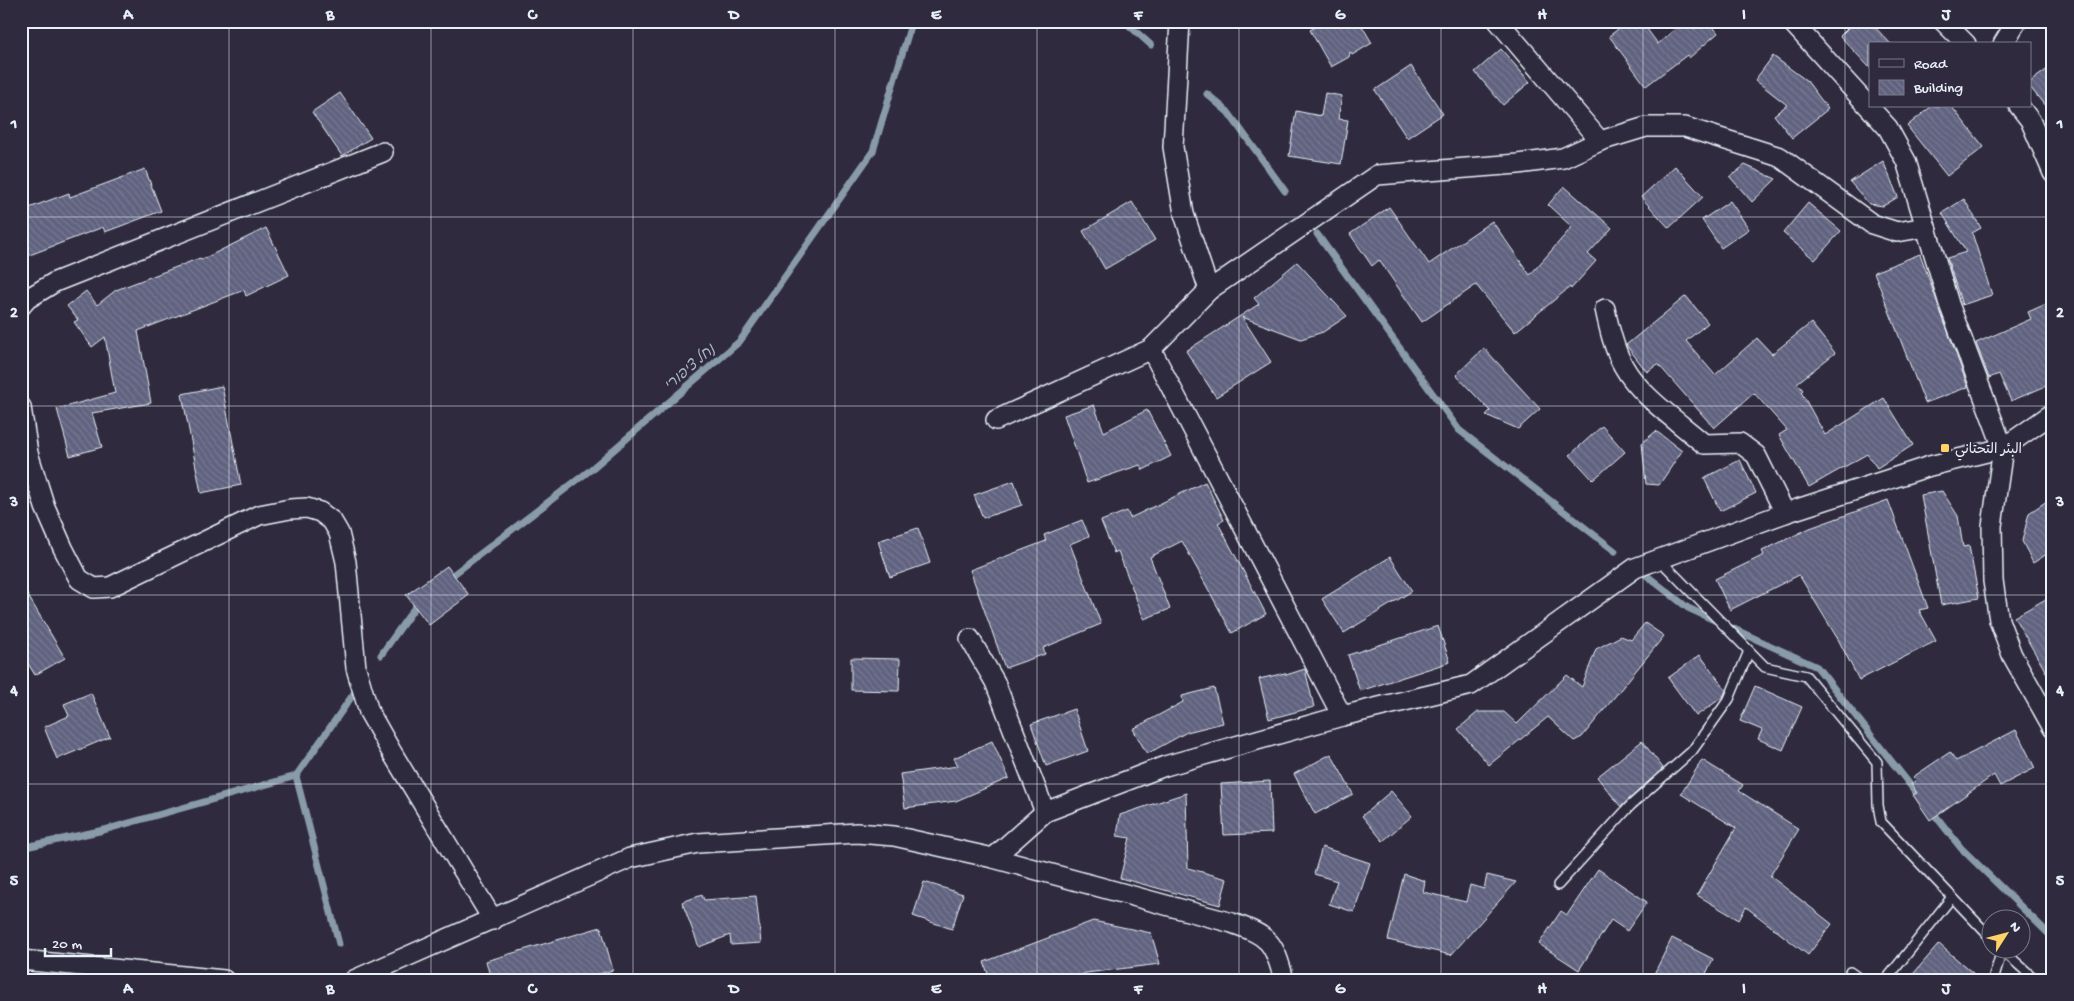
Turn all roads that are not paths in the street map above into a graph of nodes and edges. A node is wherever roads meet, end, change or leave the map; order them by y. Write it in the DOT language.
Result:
graph roads {
  1 [pos="1180,21"];
  2 [pos="1498,21"];
  3 [pos="1791,21"];
  4 [pos="1943,21"];
  5 [pos="2017,21"];
  6 [pos="1964,42"];
  7 [pos="2004,42"];
  8 [pos="1869,107"];
  9 [pos="1870,108"];
  10 [pos="2021,108"];
  11 [pos="1600,141"];
  12 [pos="383,152"];
  13 [pos="2051,162"];
  14 [pos="1926,227"];
  15 [pos="1209,290"];
  16 [pos="21,306"];
  17 [pos="1605,309"];
  18 [pos="1151,349"];
  19 [pos="21,407"];
  20 [pos="2053,413"];
  21 [pos="996,420"];
  22 [pos="2003,448"];
  23 [pos="1785,513"];
  24 [pos="1659,559"];
  25 [pos="970,638"];
  26 [pos="1749,651"];
  27 [pos="1342,716"];
  28 [pos="2053,728"];
  29 [pos="1045,812"];
  30 [pos="993,858"];
  31 [pos="1558,886"];
  32 [pos="1952,897"];
  33 [pos="493,920"];
  34 [pos="1982,928"];
  35 [pos="1999,958"];
  36 [pos="2011,958"];
  37 [pos="21,960"];
  38 [pos="1850,972"];
  39 [pos="146,976"];
  40 [pos="224,980"];
  41 [pos="354,980"];
  42 [pos="1284,980"];
  43 [pos="1861,980"];
  44 [pos="1886,980"];
  45 [pos="1993,980"];
  46 [pos="2036,980"];
  1 -- 15 [label="street"];
  2 -- 11 [label="street"];
  3 -- 8 [label="street"];
  4 -- 6 [label="street"];
  5 -- 7 [label="street"];
  9 -- 14 [label="street"];
  10 -- 13 [label="street"];
  11 -- 14 [label="street"];
  11 -- 15 [label="street"];
  12 -- 16 [label="street"];
  14 -- 22 [label="street"];
  15 -- 18 [label="street"];
  17 -- 23 [label="street"];
  18 -- 21 [label="street"];
  18 -- 27 [label="street"];
  19 -- 33 [label="street"];
  20 -- 22 [label="street"];
  22 -- 23 [label="street"];
  22 -- 28 [label="street"];
  23 -- 24 [label="street"];
  24 -- 26 [label="lane"];
  24 -- 27 [label="street"];
  25 -- 29 [label="street"];
  26 -- 31 [label="lane"];
  26 -- 32 [label="lane"];
  27 -- 29 [label="street"];
  29 -- 30 [label="street"];
  30 -- 33 [label="street"];
  30 -- 42 [label="street"];
  32 -- 34 [label="lane"];
  32 -- 44 [label="lane"];
  33 -- 41 [label="street"];
  35 -- 45 [label="lane"];
  36 -- 46 [label="lane"];
  37 -- 39 [label="street"];
  38 -- 43 [label="lane"];
  39 -- 40 [label="street"];
}
